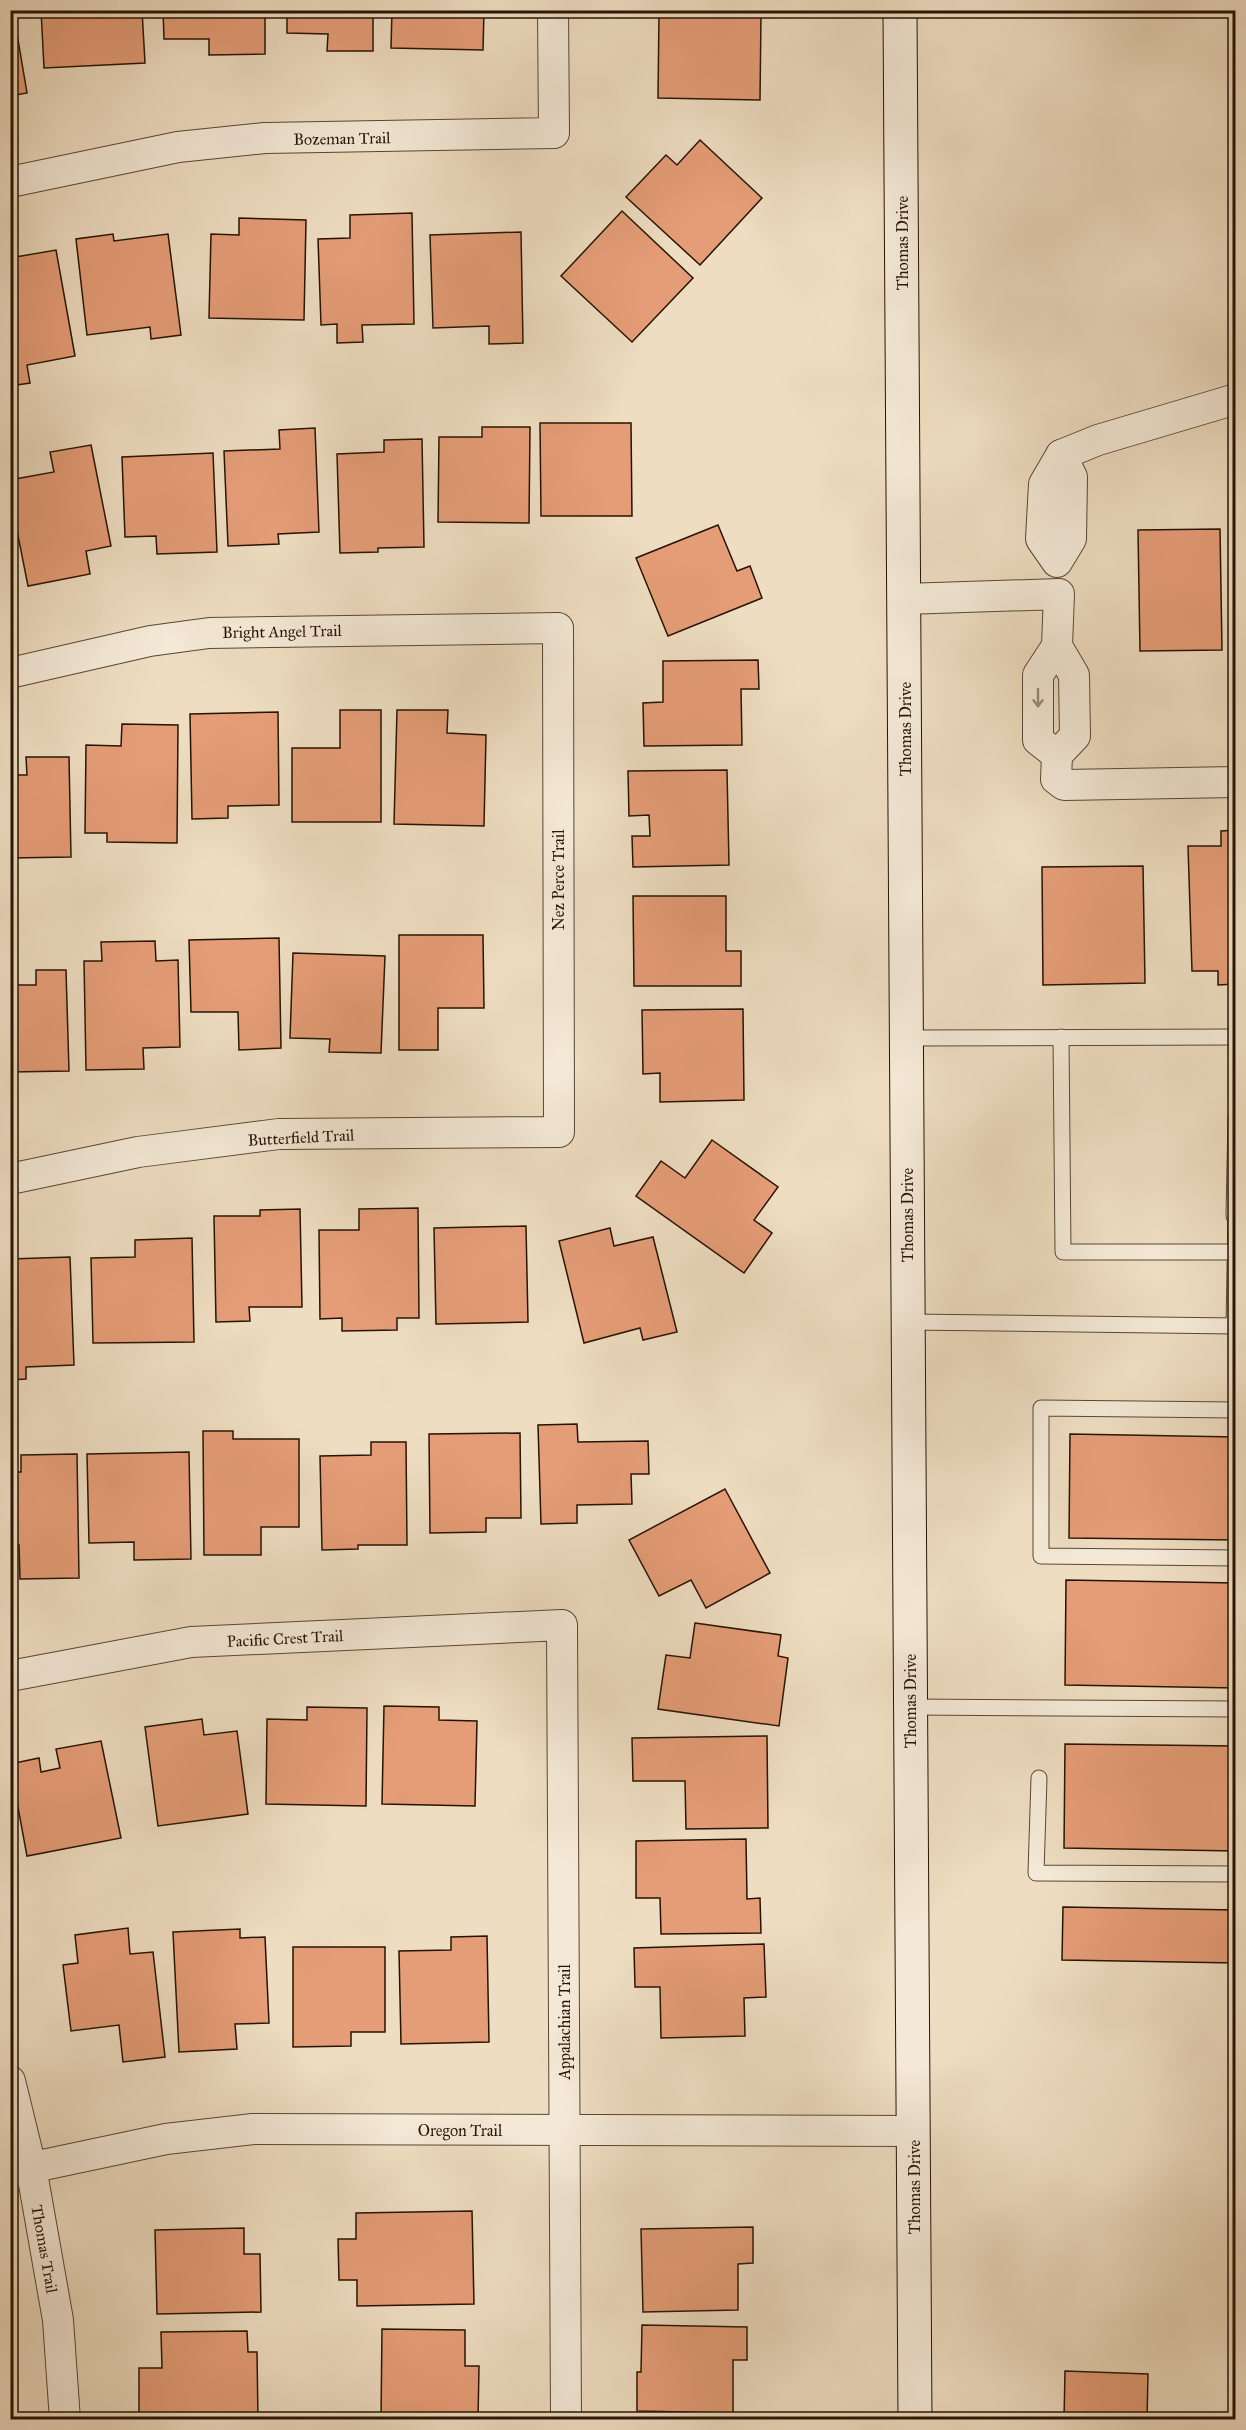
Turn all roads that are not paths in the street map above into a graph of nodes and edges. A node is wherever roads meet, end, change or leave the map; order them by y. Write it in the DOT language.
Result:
graph roads {
  1 [pos="553,10"];
  2 [pos="900,10"];
  3 [pos="10,182"];
  4 [pos="1236,399"];
  5 [pos="1058,578"];
  6 [pos="904,599"];
  7 [pos="558,628"];
  8 [pos="10,674"];
  9 [pos="1236,782"];
  10 [pos="1061,1037"];
  11 [pos="1236,1037"];
  12 [pos="907,1038"];
  13 [pos="1236,1117"];
  14 [pos="559,1132"];
  15 [pos="10,1179"];
  16 [pos="1235,1216"];
  17 [pos="1234,1252"];
  18 [pos="908,1322"];
  19 [pos="1235,1326"];
  20 [pos="1236,1410"];
  21 [pos="1236,1558"];
  22 [pos="562,1625"];
  23 [pos="10,1676"];
  24 [pos="910,1707"];
  25 [pos="1236,1709"];
  26 [pos="1039,1778"];
  27 [pos="1236,1874"];
  28 [pos="10,2081"];
  29 [pos="565,2130"];
  30 [pos="913,2131"];
  31 [pos="21,2170"];
  32 [pos="65,2420"];
  33 [pos="566,2420"];
  34 [pos="915,2420"];
  1 -- 3 [label="street, Bozeman Trail"];
  2 -- 6 [label="street, Thomas Drive"];
  4 -- 5 [label="street"];
  5 -- 6 [label="street"];
  5 -- 9 [label="street"];
  6 -- 12 [label="street, Thomas Drive"];
  7 -- 8 [label="street, Bright Angel Trail"];
  7 -- 14 [label="street, Nez Perce Trail"];
  10 -- 11 [label="lane"];
  10 -- 12 [label="lane"];
  10 -- 17 [label="lane"];
  12 -- 18 [label="street, Thomas Drive"];
  13 -- 16 [label="lane"];
  14 -- 15 [label="street, Butterfield Trail"];
  16 -- 17 [label="lane"];
  17 -- 19 [label="lane"];
  18 -- 19 [label="lane"];
  18 -- 24 [label="street, Thomas Drive"];
  20 -- 21 [label="lane"];
  22 -- 23 [label="street, Pacific Crest Trail"];
  22 -- 29 [label="street, Appalachian Trail"];
  24 -- 25 [label="lane"];
  24 -- 30 [label="street, Thomas Drive"];
  26 -- 27 [label="lane"];
  28 -- 31 [label="street, Thomas Trail"];
  29 -- 30 [label="street, Oregon Trail"];
  29 -- 31 [label="street, Oregon Trail"];
  29 -- 33 [label="street, Appalachian Trail"];
  30 -- 34 [label="street, Thomas Drive"];
  31 -- 32 [label="street, Thomas Trail"];
}
